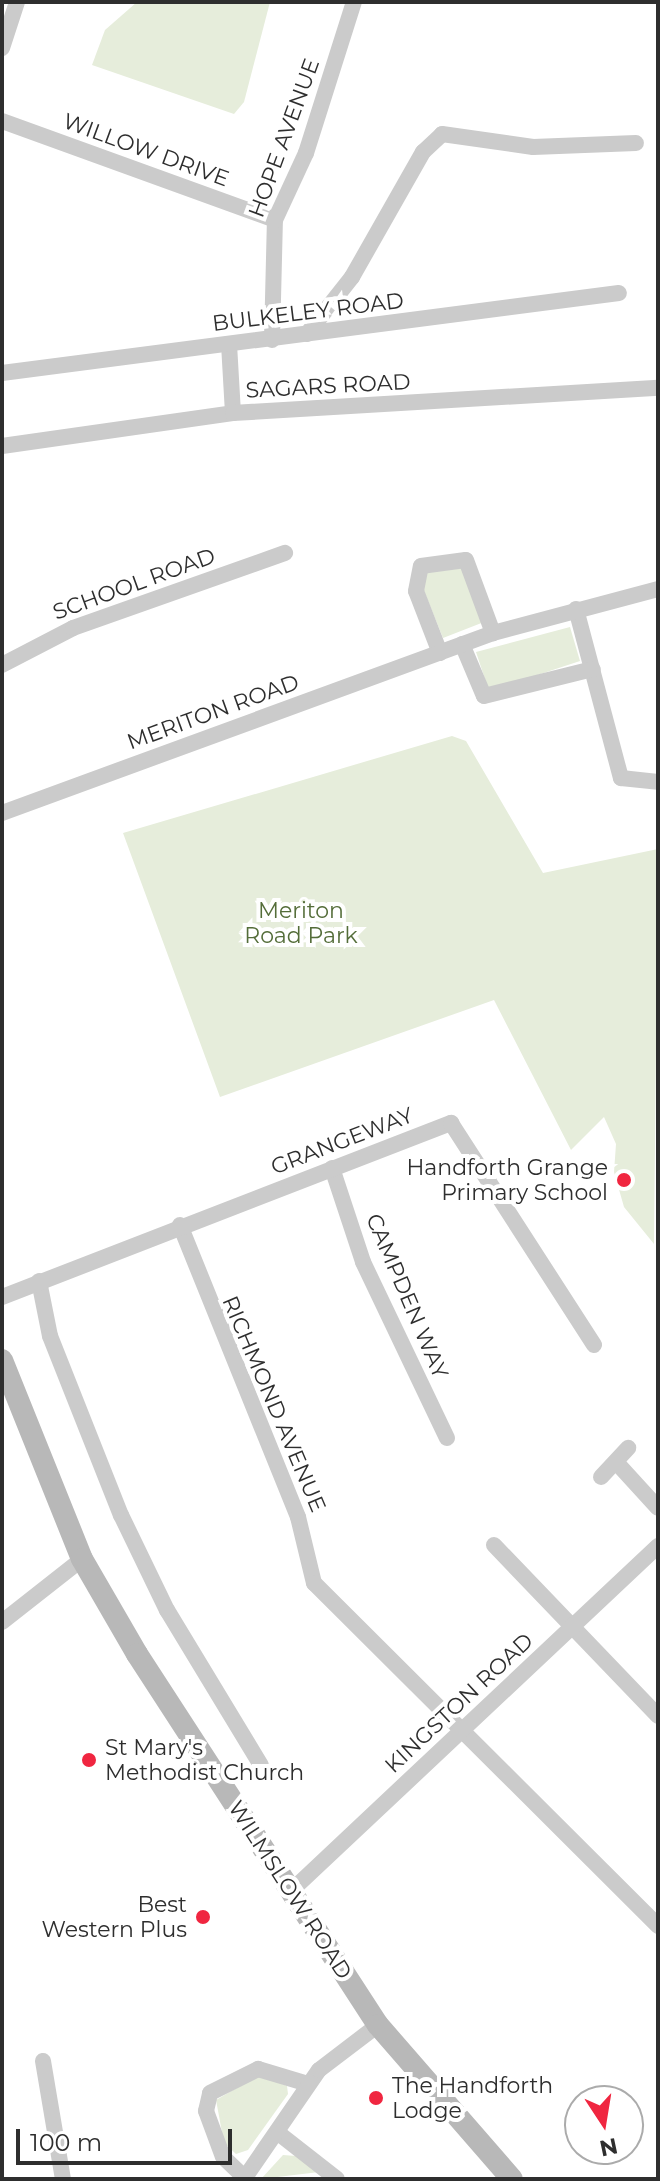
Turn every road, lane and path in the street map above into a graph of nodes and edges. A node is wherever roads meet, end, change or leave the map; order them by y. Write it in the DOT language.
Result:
graph roads {
  1 [pos="17,2"];
  2 [pos="354,2"];
  3 [pos="2,48"];
  4 [pos="2,121"];
  5 [pos="636,143"];
  6 [pos="275,220"];
  7 [pos="619,293"];
  8 [pos="307,334"];
  9 [pos="272,340"];
  10 [pos="229,344"];
  11 [pos="2,373"];
  12 [pos="658,388"];
  13 [pos="233,413"];
  14 [pos="2,446"];
  15 [pos="285,553"];
  16 [pos="658,589"];
  17 [pos="576,609"];
  18 [pos="493,633"];
  19 [pos="462,644"];
  20 [pos="440,653"];
  21 [pos="2,665"];
  22 [pos="593,669"];
  23 [pos="658,782"];
  24 [pos="2,813"];
  25 [pos="332,1168"];
  26 [pos="180,1225"];
  27 [pos="39,1281"];
  28 [pos="2,1297"];
  29 [pos="594,1345"];
  30 [pos="2,1360"];
  31 [pos="447,1438"];
  32 [pos="628,1448"];
  33 [pos="616,1462"];
  34 [pos="601,1477"];
  35 [pos="658,1508"];
  36 [pos="494,1545"];
  37 [pos="658,1546"];
  38 [pos="82,1559"];
  39 [pos="2,1622"];
  40 [pos="573,1626"];
  41 [pos="658,1716"];
  42 [pos="463,1732"];
  43 [pos="261,1765"];
  44 [pos="290,1892"];
  45 [pos="658,1926"];
  46 [pos="378,2025"];
  47 [pos="43,2061"];
  48 [pos="308,2084"];
  49 [pos="277,2132"];
  50 [pos="63,2179"];
  51 [pos="245,2179"];
  52 [pos="337,2179"];
  53 [pos="512,2179"];
  1 -- 3 [label="street"];
  2 -- 6 [label="street, HOPE AVENUE"];
  4 -- 6 [label="street, WILLOW DRIVE"];
  5 -- 8 [label="street"];
  6 -- 9 [label="street, HOPE AVENUE"];
  7 -- 8 [label="street, BULKELEY ROAD"];
  8 -- 9 [label="street, BULKELEY ROAD"];
  9 -- 10 [label="street, BULKELEY ROAD"];
  10 -- 11 [label="street, BULKELEY ROAD"];
  10 -- 13 [label="street"];
  12 -- 13 [label="street, SAGARS ROAD"];
  13 -- 14 [label="street, SAGARS ROAD"];
  15 -- 21 [label="street, SCHOOL ROAD"];
  16 -- 17 [label="street, MERITON ROAD"];
  17 -- 18 [label="street, MERITON ROAD"];
  17 -- 22 [label="street"];
  18 -- 19 [label="street, MERITON ROAD"];
  18 -- 20 [label="street"];
  19 -- 20 [label="street, MERITON ROAD"];
  19 -- 22 [label="street"];
  20 -- 24 [label="street, MERITON ROAD"];
  22 -- 23 [label="street"];
  25 -- 26 [label="street, GRANGEWAY"];
  25 -- 29 [label="street, GRANGEWAY"];
  25 -- 31 [label="street, CAMPDEN WAY"];
  26 -- 27 [label="street, GRANGEWAY"];
  26 -- 42 [label="street, RICHMOND AVENUE"];
  27 -- 28 [label="street, GRANGEWAY"];
  27 -- 43 [label="street"];
  30 -- 38 [label="main road, WILMSLOW ROAD"];
  32 -- 33 [label="street"];
  33 -- 34 [label="street"];
  33 -- 35 [label="street"];
  36 -- 40 [label="street"];
  37 -- 40 [label="street, KINGSTON ROAD"];
  38 -- 39 [label="street"];
  38 -- 44 [label="main road, WILMSLOW ROAD"];
  40 -- 41 [label="street"];
  40 -- 42 [label="street, KINGSTON ROAD"];
  42 -- 44 [label="street, KINGSTON ROAD"];
  42 -- 45 [label="street, RICHMOND AVENUE"];
  44 -- 46 [label="main road, WILMSLOW ROAD"];
  46 -- 48 [label="street"];
  46 -- 53 [label="main road, WILMSLOW ROAD"];
  47 -- 50 [label="street"];
  48 -- 49 [label="street"];
  48 -- 51 [label="street"];
  49 -- 51 [label="street"];
  49 -- 52 [label="street"];
}
